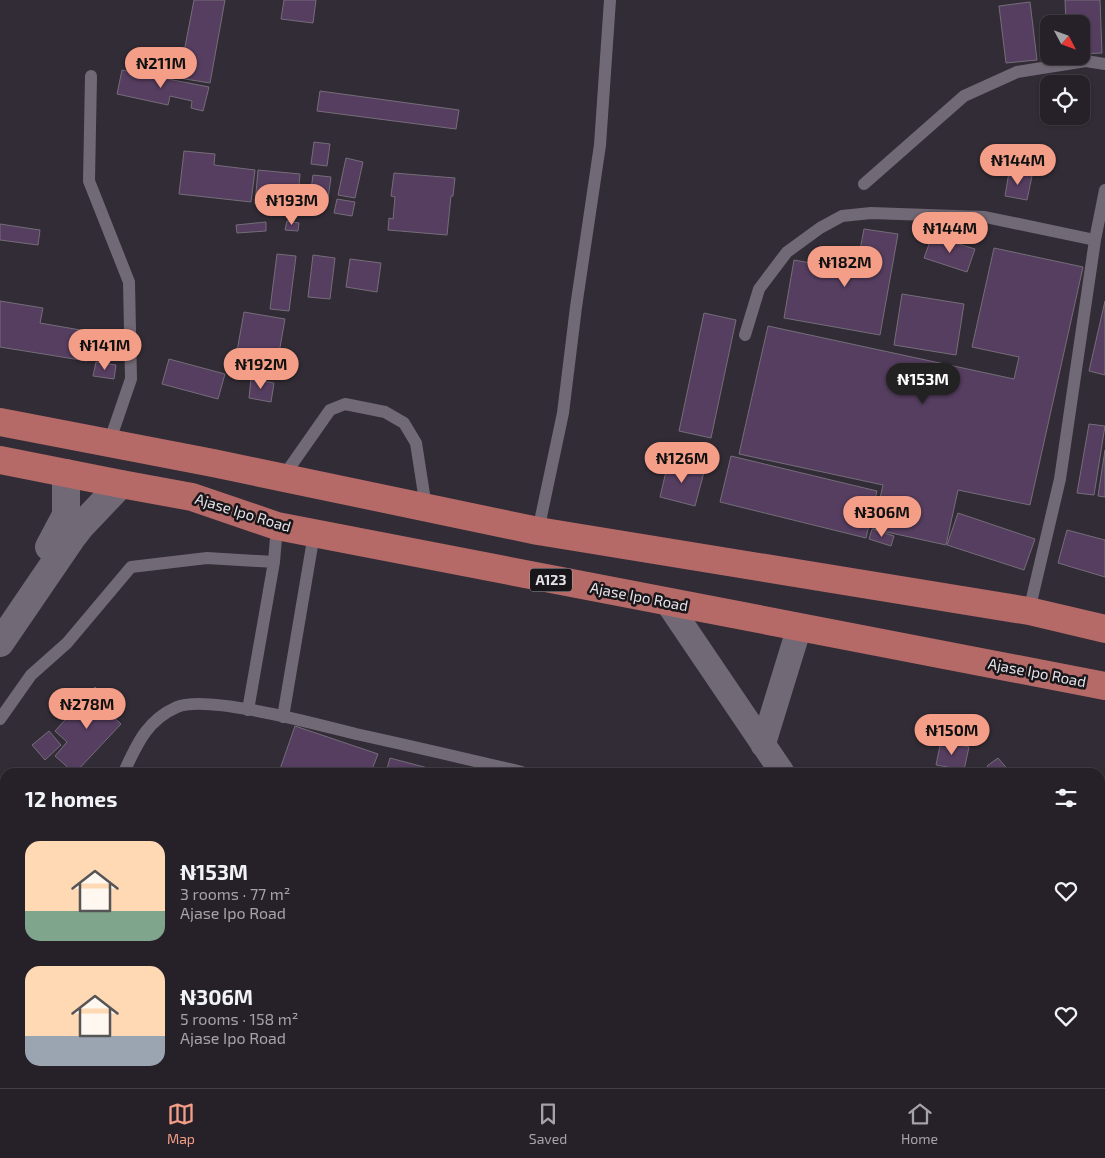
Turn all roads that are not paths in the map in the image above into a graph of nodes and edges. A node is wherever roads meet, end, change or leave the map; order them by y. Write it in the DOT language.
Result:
graph roads {
  1 [pos="610,0"];
  2 [pos="1105,64"];
  3 [pos="91,76"];
  4 [pos="864,184"];
  5 [pos="1105,190"];
  6 [pos="1095,240"];
  7 [pos="745,335"];
  8 [pos="0,422"];
  9 [pos="110,443"];
  10 [pos="0,460"];
  11 [pos="66,473"];
  12 [pos="283,478"];
  13 [pos="121,484"];
  14 [pos="426,507"];
  15 [pos="277,526"];
  16 [pos="538,531"];
  17 [pos="314,534"];
  18 [pos="274,562"];
  19 [pos="667,602"];
  20 [pos="1029,611"];
  21 [pos="0,618"];
  22 [pos="799,628"];
  23 [pos="1105,630"];
  24 [pos="0,643"];
  25 [pos="1105,686"];
  26 [pos="248,710"];
  27 [pos="283,717"];
  28 [pos="0,719"];
  29 [pos="763,745"];
  30 [pos="126,768"];
  31 [pos="505,768"];
  32 [pos="779,768"];
  1 -- 16 [label="lane"];
  2 -- 4 [label="lane"];
  3 -- 9 [label="lane"];
  5 -- 6 [label="lane"];
  6 -- 7 [label="lane"];
  6 -- 20 [label="lane"];
  8 -- 9 [label="highway"];
  9 -- 12 [label="highway"];
  10 -- 11 [label="highway, Ajase Ipo Road / A123"];
  11 -- 13 [label="highway, Ajase Ipo Road / A123"];
  11 -- 21 [label="street"];
  12 -- 14 [label="highway"];
  12 -- 14 [label="lane"];
  13 -- 15 [label="highway, Ajase Ipo Road / A123"];
  13 -- 24 [label="street"];
  14 -- 16 [label="highway"];
  15 -- 17 [label="highway, Ajase Ipo Road / A123"];
  15 -- 18 [label="lane"];
  16 -- 20 [label="highway"];
  17 -- 19 [label="highway, Ajase Ipo Road / A123"];
  17 -- 27 [label="lane"];
  18 -- 26 [label="lane"];
  18 -- 28 [label="lane"];
  19 -- 22 [label="highway, Ajase Ipo Road / A123"];
  19 -- 29 [label="street"];
  20 -- 23 [label="highway"];
  22 -- 25 [label="highway, Ajase Ipo Road / A123"];
  22 -- 29 [label="street"];
  26 -- 27 [label="lane"];
  26 -- 30 [label="lane"];
  27 -- 31 [label="lane"];
  29 -- 32 [label="street"];
}
